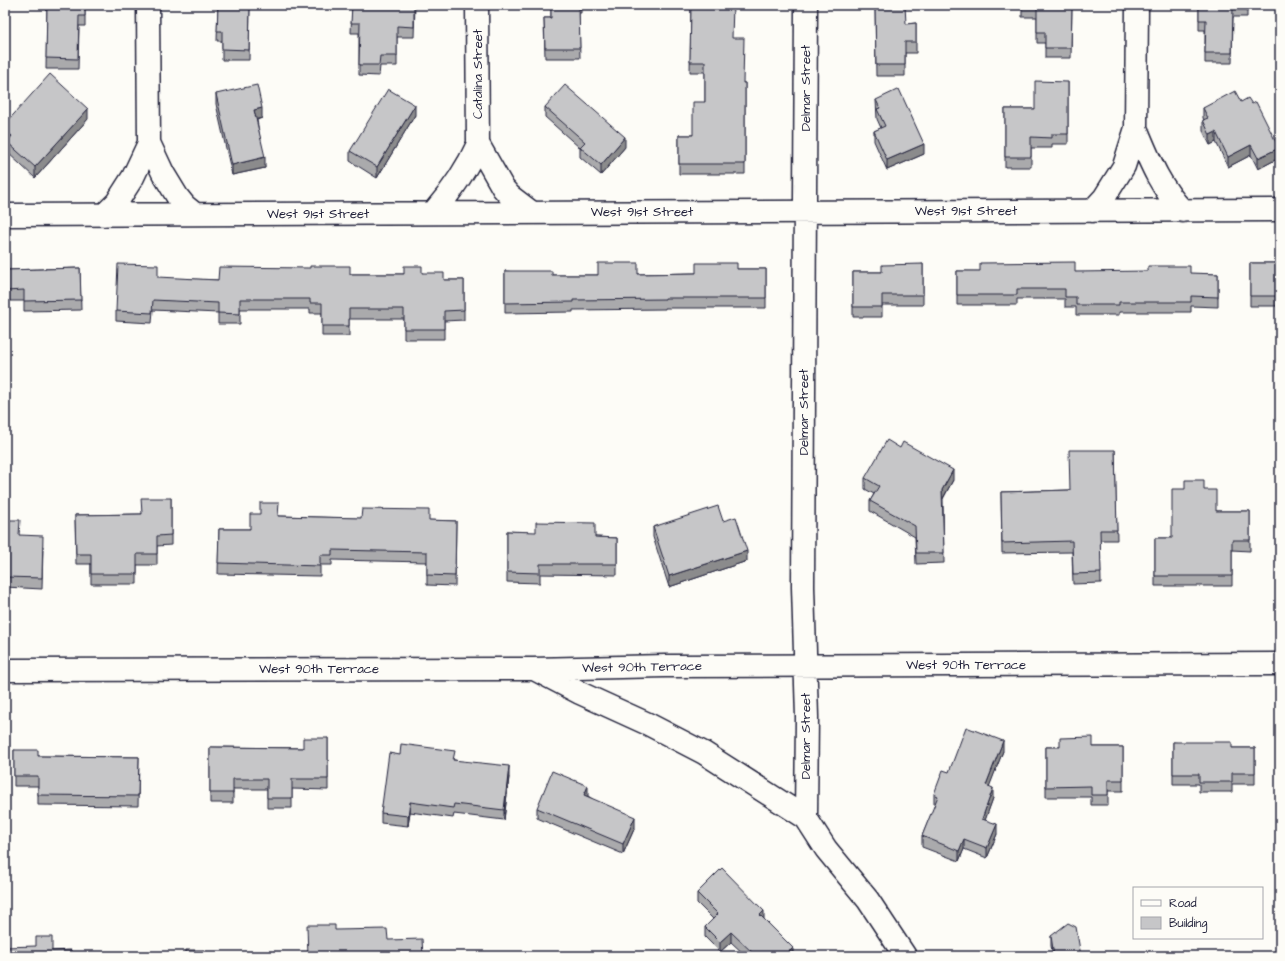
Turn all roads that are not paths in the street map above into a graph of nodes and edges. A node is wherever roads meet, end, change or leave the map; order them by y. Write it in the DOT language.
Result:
graph roads {
  1 [pos="148,5"];
  2 [pos="477,5"];
  3 [pos="806,5"];
  4 [pos="1136,5"];
  5 [pos="1136,128"];
  6 [pos="149,143"];
  7 [pos="478,144"];
  8 [pos="1280,210"];
  9 [pos="1092,211"];
  10 [pos="1184,211"];
  11 [pos="532,212"];
  12 [pos="805,212"];
  13 [pos="433,213"];
  14 [pos="195,214"];
  15 [pos="5,215"];
  16 [pos="104,215"];
  17 [pos="1280,664"];
  18 [pos="806,665"];
  19 [pos="533,669"];
  20 [pos="5,670"];
  21 [pos="806,818"];
  22 [pos="905,956"];
  1 -- 6 [label="street"];
  2 -- 7 [label="street, Catalina Street"];
  3 -- 12 [label="street, Delmar Street"];
  4 -- 5 [label="street"];
  5 -- 9 [label="street"];
  5 -- 10 [label="street"];
  6 -- 14 [label="street"];
  6 -- 16 [label="street"];
  7 -- 11 [label="street, Catalina Street"];
  7 -- 13 [label="street, Catalina Street"];
  8 -- 10 [label="street, West 91st Street"];
  9 -- 10 [label="street, West 91st Street"];
  9 -- 12 [label="street, West 91st Street"];
  11 -- 12 [label="street, West 91st Street"];
  11 -- 13 [label="street, West 91st Street"];
  12 -- 18 [label="street, Delmar Street"];
  13 -- 14 [label="street, West 91st Street"];
  14 -- 16 [label="street, West 91st Street"];
  15 -- 16 [label="street, West 91st Street"];
  17 -- 18 [label="street, West 90th Terrace"];
  18 -- 19 [label="street, West 90th Terrace"];
  18 -- 21 [label="street, Delmar Street"];
  19 -- 20 [label="street, West 90th Terrace"];
  19 -- 21 [label="street"];
  21 -- 22 [label="street"];
}
